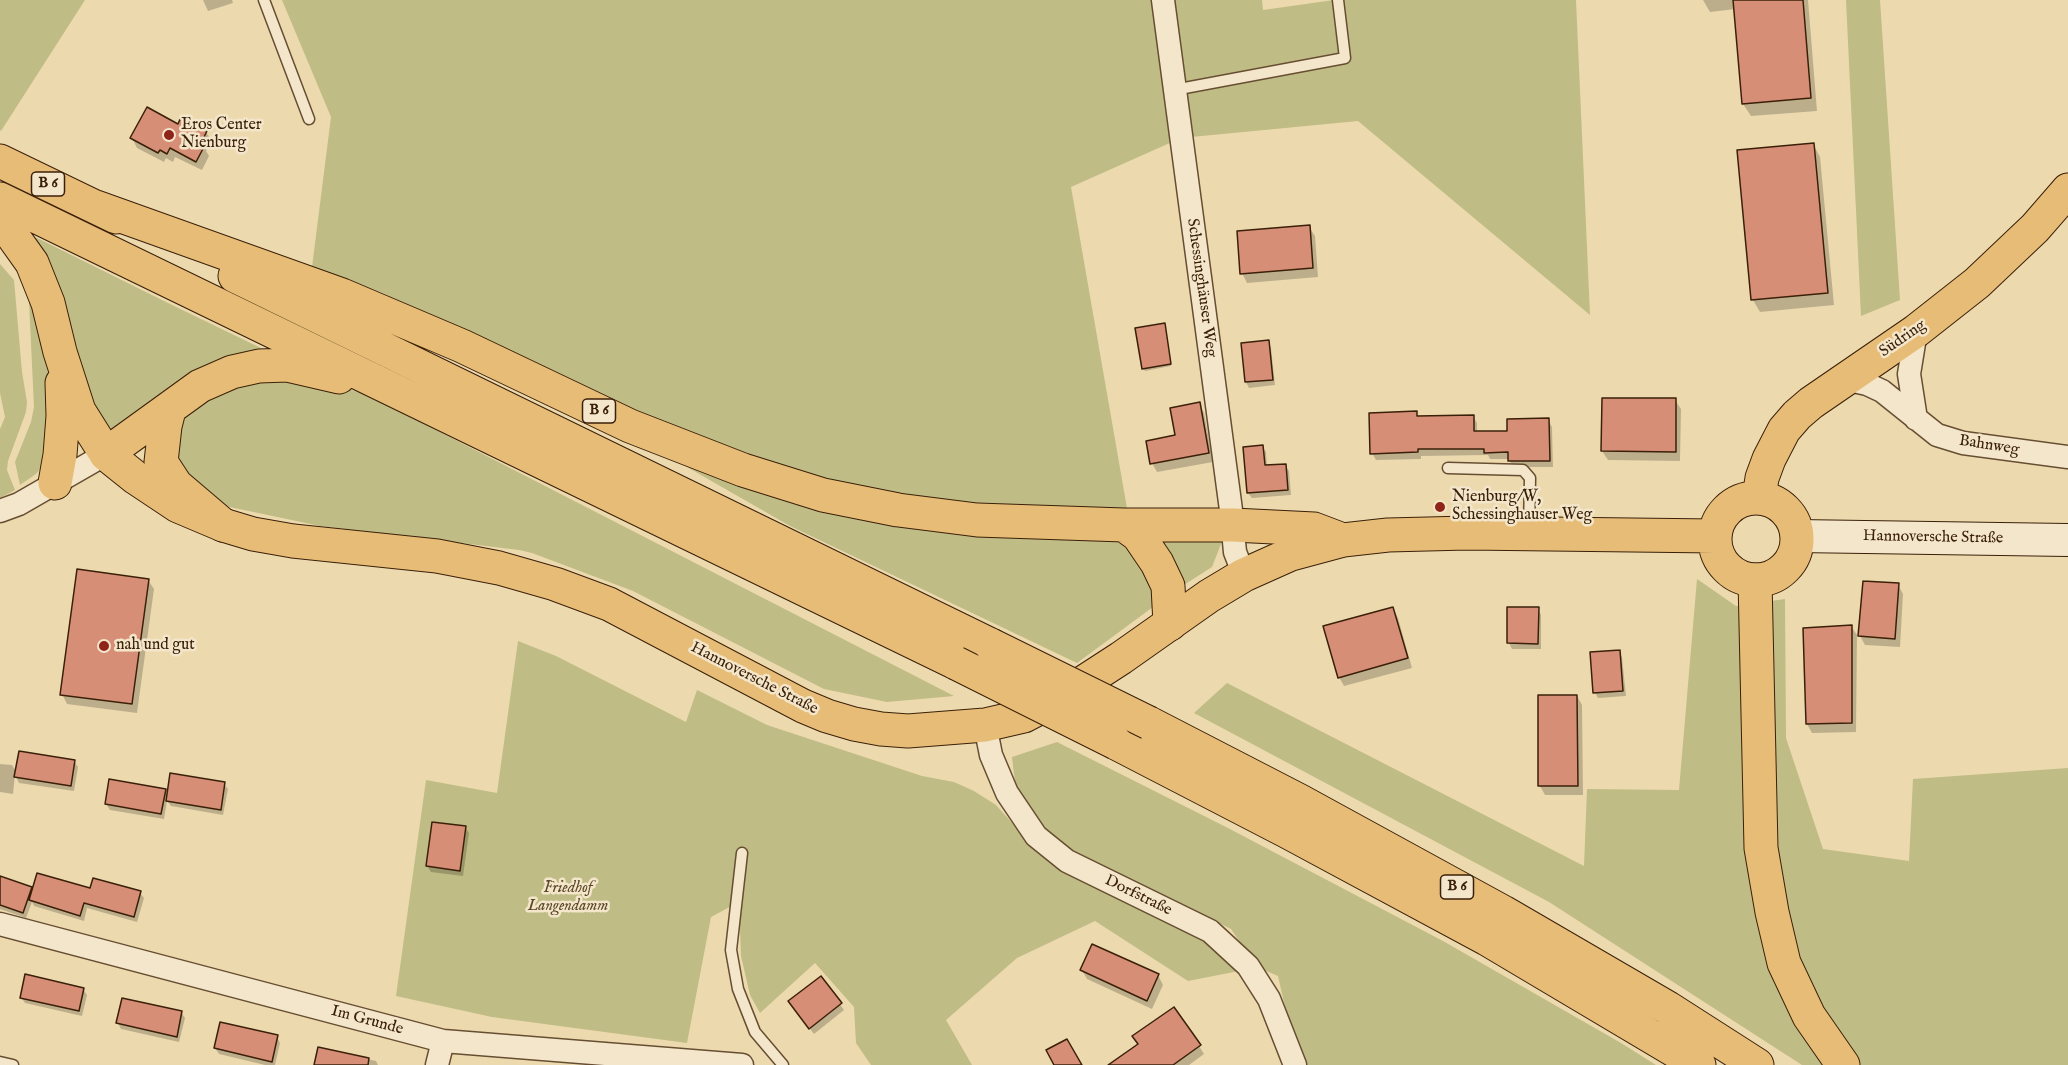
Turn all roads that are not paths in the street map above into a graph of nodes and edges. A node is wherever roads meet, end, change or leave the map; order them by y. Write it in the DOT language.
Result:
graph roads {
  1 [pos="264,0"];
  2 [pos="1163,0"];
  3 [pos="1338,0"];
  4 [pos="1174,90"];
  5 [pos="309,119"];
  6 [pos="0,160"];
  7 [pos="2068,190"];
  8 [pos="0,199"];
  9 [pos="96,207"];
  10 [pos="0,223"];
  11 [pos="1916,331"];
  12 [pos="60,352"];
  13 [pos="1845,379"];
  14 [pos="406,394"];
  15 [pos="169,410"];
  16 [pos="1916,419"];
  17 [pos="106,454"];
  18 [pos="2068,457"];
  19 [pos="1448,468"];
  20 [pos="55,483"];
  21 [pos="1759,498"];
  22 [pos="0,511"];
  23 [pos="223,525"];
  24 [pos="1124,525"];
  25 [pos="1233,525"];
  26 [pos="1529,534"];
  27 [pos="1715,536"];
  28 [pos="1797,536"];
  29 [pos="1343,540"];
  30 [pos="2068,540"];
  31 [pos="1244,575"];
  32 [pos="1755,580"];
  33 [pos="1170,624"];
  34 [pos="985,725"];
  35 [pos="742,853"];
  36 [pos="0,924"];
  37 [pos="443,1041"];
  38 [pos="0,1062"];
  39 [pos="13,1065"];
  40 [pos="437,1065"];
  41 [pos="742,1065"];
  42 [pos="783,1065"];
  43 [pos="1295,1065"];
  44 [pos="1699,1065"];
  45 [pos="1757,1065"];
  46 [pos="1843,1065"];
  1 -- 5 [label="lane"];
  2 -- 4 [label="street, Schessinghäuser Weg"];
  3 -- 4 [label="lane"];
  4 -- 25 [label="street, Schessinghäuser Weg"];
  6 -- 9 [label="main road, B 6"];
  7 -- 11 [label="main road, Südring"];
  8 -- 14 [label="main road, B 6"];
  9 -- 24 [label="main road, B 6"];
  9 -- 45 [label="main road, B 6, bridge"];
  10 -- 12 [label="main road"];
  11 -- 13 [label="main road, Südring"];
  11 -- 16 [label="street"];
  12 -- 17 [label="main road, Hannoversche Straße"];
  12 -- 20 [label="main road"];
  13 -- 16 [label="street, Bahnweg"];
  13 -- 21 [label="main road, Südring"];
  14 -- 15 [label="main road"];
  14 -- 44 [label="main road, B 6, bridge"];
  15 -- 17 [label="main road"];
  15 -- 23 [label="main road"];
  16 -- 18 [label="street, Bahnweg"];
  17 -- 20 [label="street"];
  17 -- 23 [label="main road, Hannoversche Straße"];
  19 -- 26 [label="lane"];
  20 -- 22 [label="street"];
  21 -- 27 [label="main road"];
  21 -- 28 [label="main road"];
  23 -- 34 [label="main road, Hannoversche Straße"];
  24 -- 25 [label="main road, B 6"];
  24 -- 33 [label="main road"];
  25 -- 29 [label="main road, B 6"];
  25 -- 31 [label="street, Schessinghäuser Weg"];
  26 -- 27 [label="main road, Hannoversche Straße"];
  26 -- 29 [label="main road, Hannoversche Straße"];
  27 -- 32 [label="main road"];
  28 -- 30 [label="street, Hannoversche Straße"];
  28 -- 32 [label="main road"];
  29 -- 31 [label="main road, Hannoversche Straße"];
  31 -- 33 [label="main road, Hannoversche Straße"];
  32 -- 46 [label="main road"];
  33 -- 34 [label="main road, Hannoversche Straße"];
  34 -- 43 [label="street, Dorfstraße"];
  35 -- 42 [label="lane"];
  36 -- 37 [label="street, Im Grunde"];
  37 -- 40 [label="street"];
  37 -- 41 [label="street, Im Grunde"];
  38 -- 39 [label="lane"];
}
